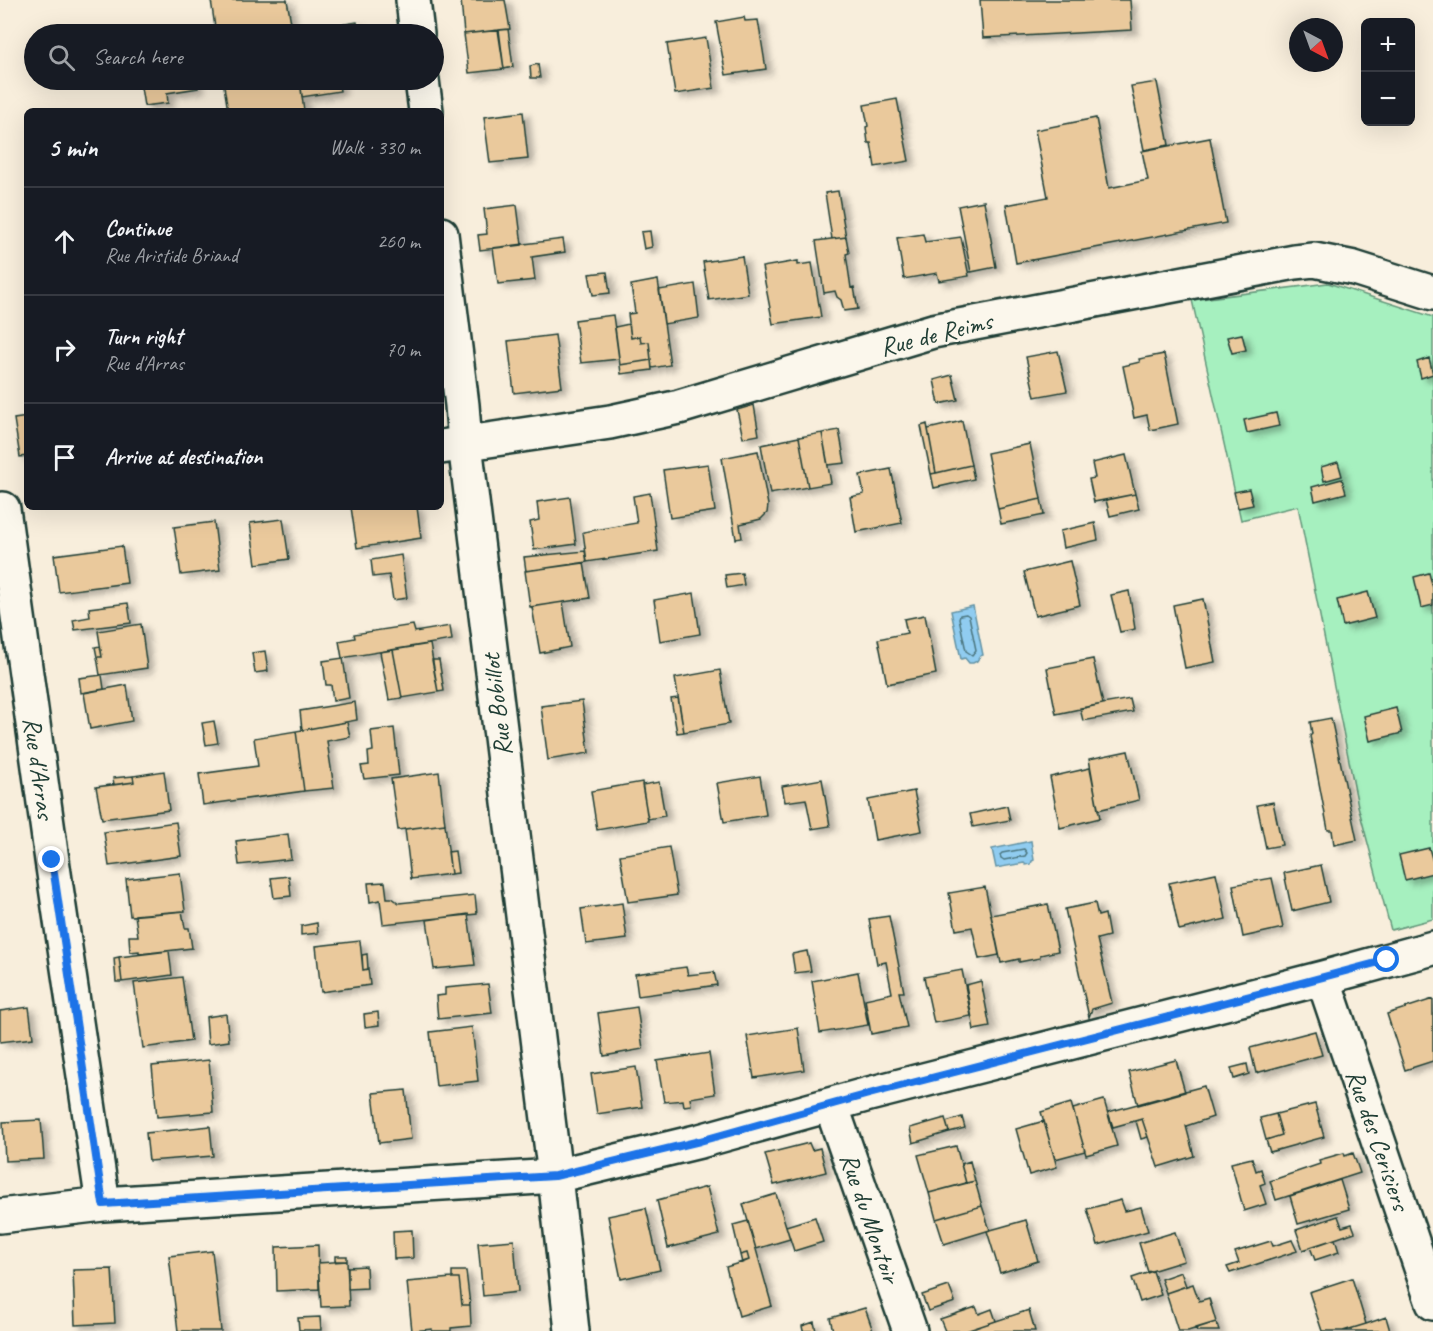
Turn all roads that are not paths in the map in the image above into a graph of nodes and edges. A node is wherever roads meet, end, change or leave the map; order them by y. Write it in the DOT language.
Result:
graph roads {
  1 [pos="413,0"];
  2 [pos="416,24"];
  3 [pos="423,90"];
  4 [pos="426,108"];
  5 [pos="444,258"];
  6 [pos="1433,293"];
  7 [pos="453,445"];
  8 [pos="10,508"];
  9 [pos="1433,948"];
  10 [pos="1323,978"];
  11 [pos="831,1105"];
  12 [pos="555,1176"];
  13 [pos="103,1204"];
  14 [pos="0,1216"];
  15 [pos="1433,1303"];
  16 [pos="572,1331"];
  17 [pos="910,1331"];
  1 -- 2 [label="street"];
  3 -- 4 [label="street"];
  5 -- 7 [label="street, Rue Bobillot"];
  6 -- 7 [label="street, Rue de Reims"];
  7 -- 12 [label="street, Rue Bobillot"];
  8 -- 13 [label="street, Rue d'Arras"];
  9 -- 10 [label="street"];
  10 -- 11 [label="street"];
  10 -- 15 [label="street, Rue des Cerisiers"];
  11 -- 12 [label="street"];
  11 -- 17 [label="street, Rue du Montoir"];
  12 -- 13 [label="street"];
  12 -- 16 [label="street, Rue Bobillot"];
  13 -- 14 [label="street"];
}
